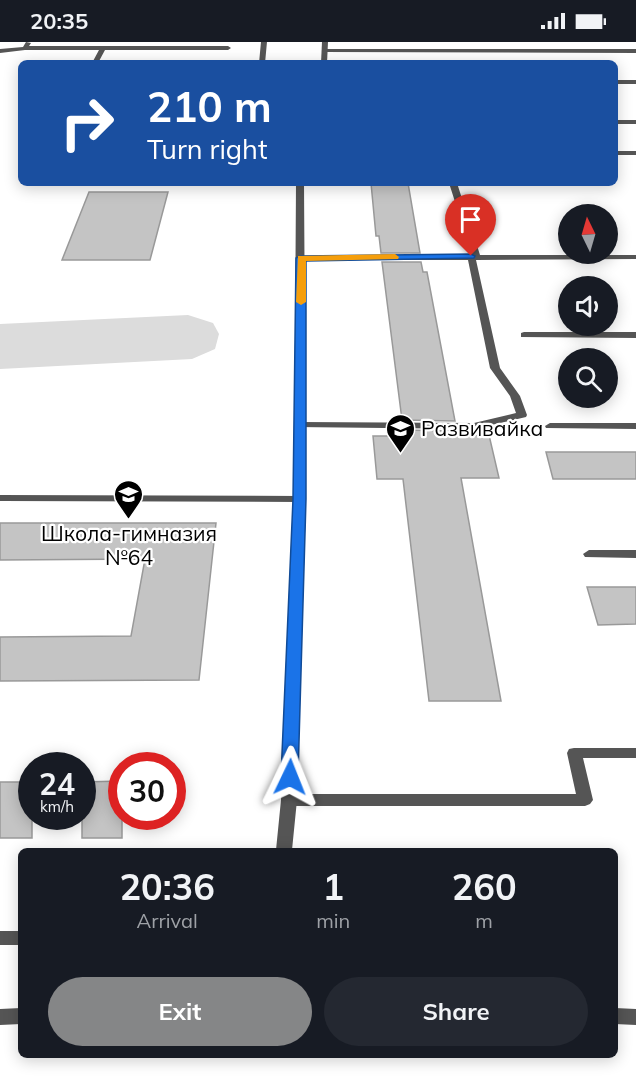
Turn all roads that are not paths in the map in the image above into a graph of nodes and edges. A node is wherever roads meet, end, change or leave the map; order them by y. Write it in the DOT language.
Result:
graph roads {
  1 [pos="29,42"];
  2 [pos="264,42"];
  3 [pos="325,42"];
  4 [pos="25,48"];
  5 [pos="103,48"];
  6 [pos="228,48"];
  7 [pos="0,51"];
  8 [pos="325,51"];
  9 [pos="636,51"];
  10 [pos="97,60"];
  11 [pos="262,60"];
  12 [pos="324,60"];
  13 [pos="618,82"];
  14 [pos="636,82"];
  15 [pos="618,122"];
  16 [pos="636,122"];
  17 [pos="618,153"];
  18 [pos="636,153"];
  19 [pos="300,186"];
  20 [pos="454,186"];
  21 [pos="473,256"];
  22 [pos="636,257"];
  23 [pos="301,258"];
  24 [pos="524,335"];
  25 [pos="636,335"];
  26 [pos="300,425"];
  27 [pos="550,426"];
  28 [pos="636,426"];
  29 [pos="0,498"];
  30 [pos="300,499"];
  31 [pos="589,554"];
  32 [pos="636,554"];
  33 [pos="636,753"];
  34 [pos="289,800"];
  35 [pos="284,848"];
  36 [pos="18,938"];
  37 [pos="0,939"];
  38 [pos="0,1017"];
  39 [pos="18,1017"];
  40 [pos="618,1017"];
  41 [pos="636,1017"];
  1 -- 4 [label="street"];
  2 -- 11 [label="street"];
  3 -- 8 [label="street"];
  4 -- 5 [label="street"];
  4 -- 7 [label="street"];
  5 -- 6 [label="street"];
  5 -- 10 [label="street"];
  8 -- 9 [label="street"];
  8 -- 12 [label="street"];
  13 -- 14 [label="street"];
  15 -- 16 [label="street"];
  17 -- 18 [label="street"];
  19 -- 23 [label="street"];
  20 -- 21 [label="street"];
  21 -- 22 [label="street"];
  21 -- 23 [label="street"];
  21 -- 26 [label="street"];
  23 -- 26 [label="street"];
  24 -- 25 [label="street"];
  26 -- 30 [label="street"];
  27 -- 28 [label="street"];
  29 -- 30 [label="street"];
  30 -- 34 [label="street"];
  31 -- 32 [label="street"];
  33 -- 34 [label="street"];
  34 -- 35 [label="street"];
  36 -- 37 [label="street"];
  38 -- 39 [label="street"];
  40 -- 41 [label="street"];
}
